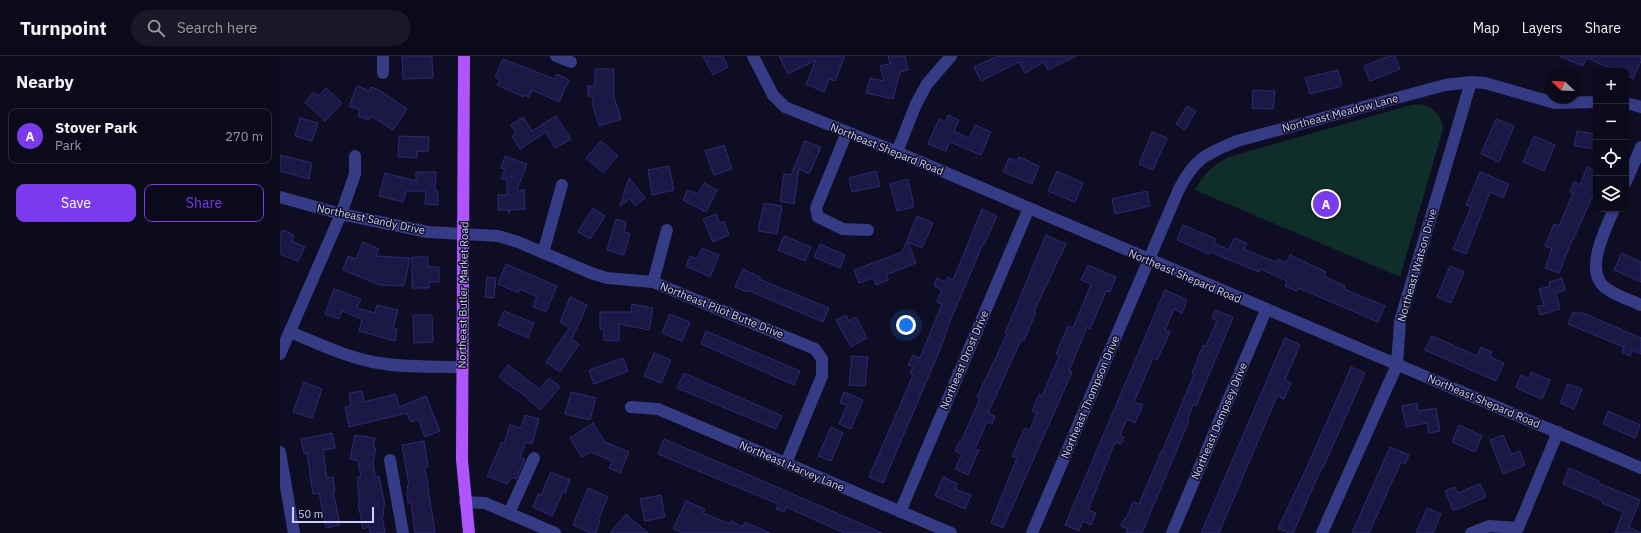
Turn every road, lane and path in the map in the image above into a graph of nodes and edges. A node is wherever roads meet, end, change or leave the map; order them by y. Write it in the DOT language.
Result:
graph roads {
  1 [pos="382,56"];
  2 [pos="464,56"];
  3 [pos="556,56"];
  4 [pos="753,56"];
  5 [pos="951,56"];
  6 [pos="571,62"];
  7 [pos="383,73"];
  8 [pos="1471,82"];
  9 [pos="1593,102"];
  10 [pos="1629,104"];
  11 [pos="1641,107"];
  12 [pos="848,132"];
  13 [pos="1641,147"];
  14 [pos="897,152"];
  15 [pos="355,156"];
  16 [pos="1629,176"];
  17 [pos="562,185"];
  18 [pos="280,198"];
  19 [pos="1029,208"];
  20 [pos="1613,212"];
  21 [pos="341,214"];
  22 [pos="666,230"];
  23 [pos="868,230"];
  24 [pos="464,234"];
  25 [pos="543,253"];
  26 [pos="1148,260"];
  27 [pos="653,282"];
  28 [pos="1641,305"];
  29 [pos="1266,310"];
  30 [pos="290,332"];
  31 [pos="280,354"];
  32 [pos="1397,365"];
  33 [pos="462,367"];
  34 [pos="631,408"];
  35 [pos="1558,432"];
  36 [pos="280,452"];
  37 [pos="534,458"];
  38 [pos="390,460"];
  39 [pos="786,463"];
  40 [pos="1641,468"];
  41 [pos="465,502"];
  42 [pos="284,506"];
  43 [pos="900,512"];
  44 [pos="509,513"];
  45 [pos="1519,530"];
  46 [pos="294,533"];
  47 [pos="403,533"];
  48 [pos="469,533"];
  49 [pos="554,533"];
  50 [pos="951,533"];
  51 [pos="1032,533"];
  52 [pos="1172,533"];
  53 [pos="1322,533"];
  54 [pos="1471,533"];
  1 -- 7 [label="street"];
  2 -- 24 [label="main road, Northeast Butler Market Road"];
  3 -- 6 [label="street"];
  4 -- 12 [label="street, Northeast Shepard Road"];
  5 -- 14 [label="street"];
  8 -- 9 [label="street, Northeast Meadow Lane"];
  8 -- 26 [label="street, Northeast Meadow Lane"];
  8 -- 32 [label="street, Northeast Watson Drive"];
  10 -- 11 [label="street"];
  12 -- 14 [label="street, Northeast Shepard Road"];
  12 -- 23 [label="street"];
  13 -- 16 [label="street"];
  14 -- 19 [label="street, Northeast Shepard Road"];
  15 -- 21 [label="street"];
  17 -- 25 [label="street"];
  18 -- 21 [label="street, Northeast Sandy Drive"];
  19 -- 26 [label="street, Northeast Shepard Road"];
  19 -- 43 [label="street, Northeast Drost Drive"];
  20 -- 28 [label="street"];
  21 -- 24 [label="street, Northeast Sandy Drive"];
  21 -- 30 [label="street"];
  22 -- 27 [label="street"];
  24 -- 25 [label="street, Northeast Pilot Butte Drive"];
  24 -- 33 [label="main road, Northeast Butler Market Road"];
  25 -- 27 [label="street, Northeast Pilot Butte Drive"];
  26 -- 29 [label="street, Northeast Shepard Road"];
  26 -- 51 [label="street, Northeast Thompson Drive"];
  27 -- 39 [label="street, Northeast Pilot Butte Drive"];
  29 -- 32 [label="street, Northeast Shepard Road"];
  29 -- 52 [label="street, Northeast Dempsey Drive"];
  30 -- 31 [label="street"];
  30 -- 33 [label="street"];
  32 -- 35 [label="street, Northeast Shepard Road"];
  32 -- 53 [label="street, Northeast Watson Drive"];
  33 -- 41 [label="main road, Northeast Butler Market Road"];
  34 -- 39 [label="street, Northeast Harvey Lane"];
  35 -- 40 [label="street, Northeast Shepard Road"];
  35 -- 45 [label="street"];
  36 -- 42 [label="street"];
  37 -- 44 [label="street"];
  38 -- 47 [label="street"];
  39 -- 43 [label="street, Northeast Harvey Lane"];
  41 -- 44 [label="street"];
  41 -- 48 [label="main road, Northeast Butler Market Road"];
  42 -- 46 [label="street"];
  43 -- 50 [label="street, Northeast Harvey Lane"];
  44 -- 49 [label="street"];
  45 -- 54 [label="street"];
}
